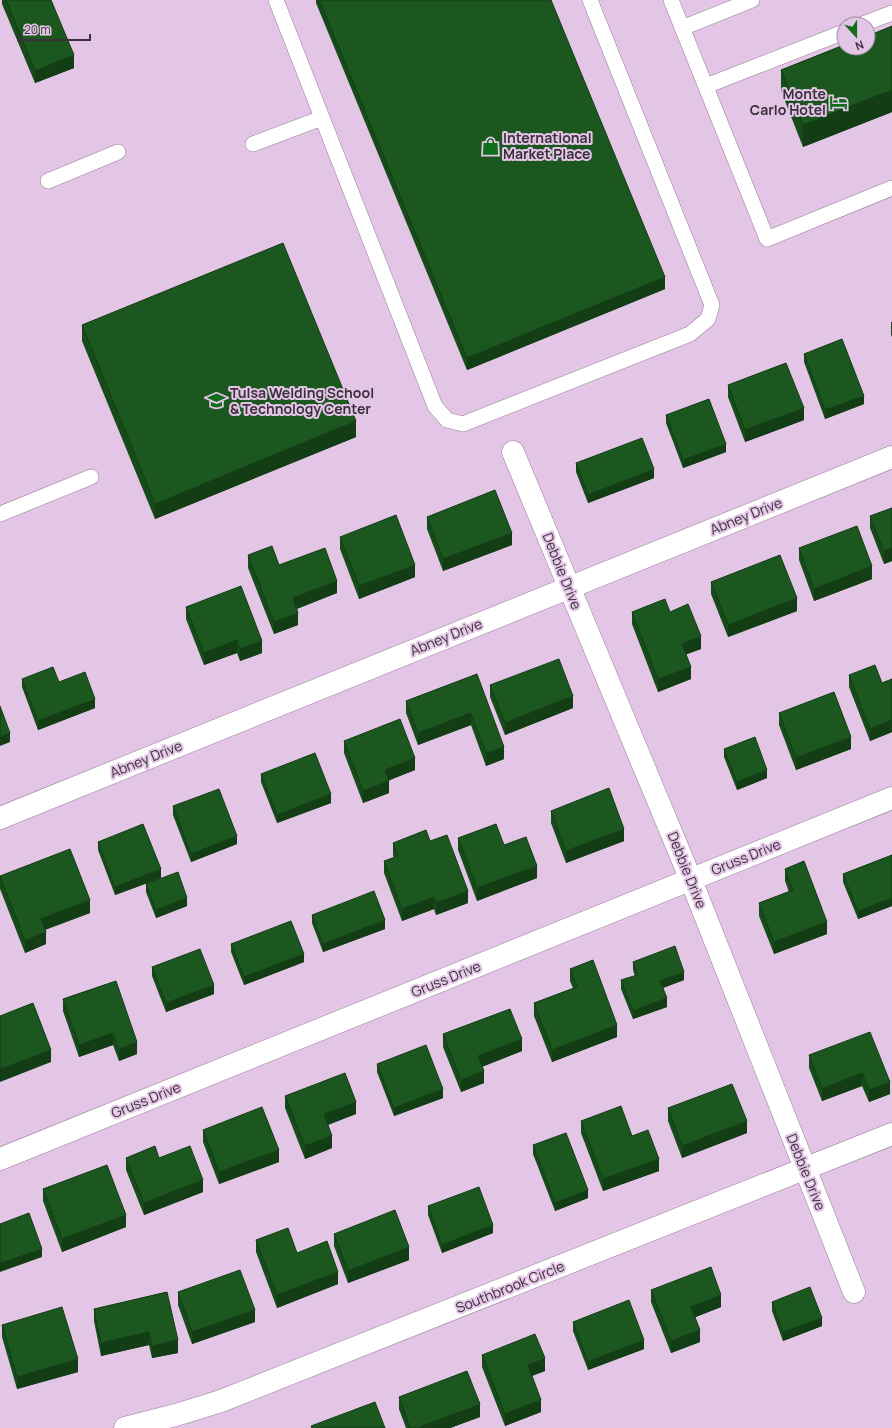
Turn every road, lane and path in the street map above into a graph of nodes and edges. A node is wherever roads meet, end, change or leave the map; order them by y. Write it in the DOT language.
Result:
graph roads {
  1 [pos="276,0"];
  2 [pos="590,0"];
  3 [pos="671,0"];
  4 [pos="752,0"];
  5 [pos="892,13"];
  6 [pos="876,19"];
  7 [pos="682,28"];
  8 [pos="836,35"];
  9 [pos="706,86"];
  10 [pos="322,118"];
  11 [pos="253,144"];
  12 [pos="118,152"];
  13 [pos="48,181"];
  14 [pos="892,188"];
  15 [pos="513,452"];
  16 [pos="892,457"];
  17 [pos="91,476"];
  18 [pos="0,514"];
  19 [pos="568,587"];
  20 [pos="892,798"];
  21 [pos="0,818"];
  22 [pos="691,880"];
  23 [pos="892,1134"];
  24 [pos="0,1159"];
  25 [pos="805,1170"];
  26 [pos="854,1292"];
  27 [pos="125,1428"];
  1 -- 10 [label="lane"];
  2 -- 10 [label="lane"];
  3 -- 7 [label="lane"];
  4 -- 7 [label="lane"];
  5 -- 6 [label="lane"];
  7 -- 9 [label="lane"];
  8 -- 9 [label="lane"];
  9 -- 14 [label="lane"];
  10 -- 11 [label="lane"];
  12 -- 13 [label="lane"];
  15 -- 19 [label="street, Debbie Drive"];
  16 -- 19 [label="street, Abney Drive"];
  17 -- 18 [label="lane"];
  19 -- 21 [label="street, Abney Drive"];
  19 -- 22 [label="street, Debbie Drive"];
  20 -- 22 [label="street, Gruss Drive"];
  22 -- 24 [label="street, Gruss Drive"];
  22 -- 25 [label="street, Debbie Drive"];
  23 -- 25 [label="street, Southbrook Circle"];
  25 -- 26 [label="street, Debbie Drive"];
  25 -- 27 [label="street, Southbrook Circle"];
}
